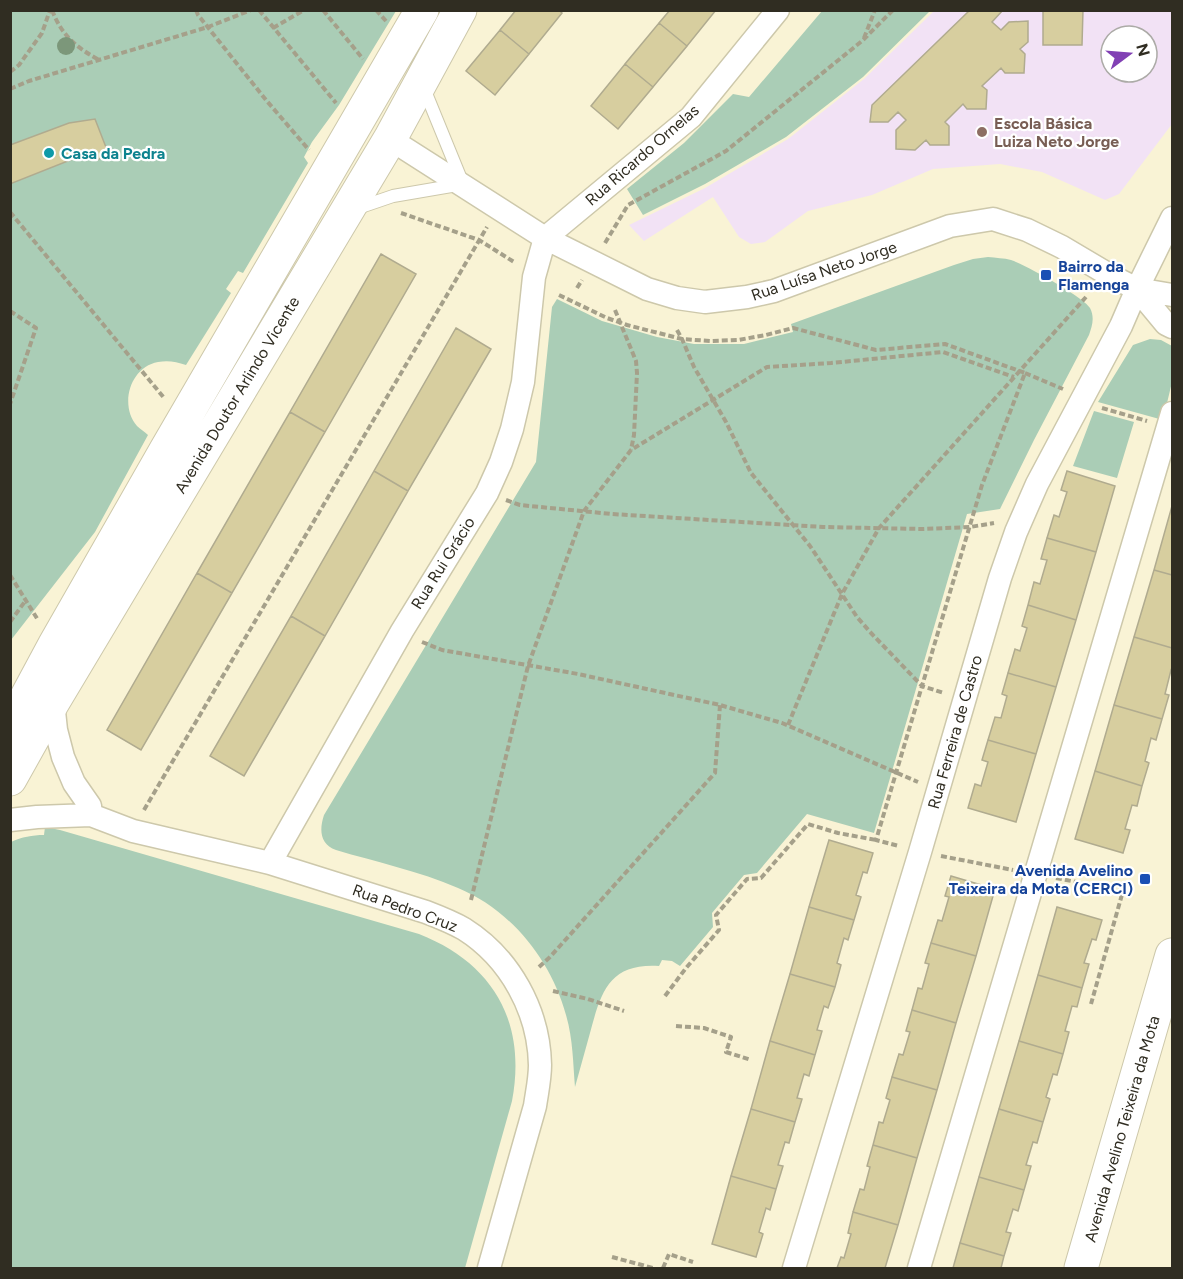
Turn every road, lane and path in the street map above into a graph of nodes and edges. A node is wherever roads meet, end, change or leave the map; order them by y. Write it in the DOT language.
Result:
graph roads {
  1 [pos="51,10"];
  2 [pos="196,10"];
  3 [pos="251,10"];
  4 [pos="259,10"];
  5 [pos="304,10"];
  6 [pos="323,10"];
  7 [pos="422,10"];
  8 [pos="460,10"];
  9 [pos="778,10"];
  10 [pos="874,10"];
  11 [pos="893,10"];
  12 [pos="208,27"];
  13 [pos="273,28"];
  14 [pos="862,41"];
  15 [pos="100,60"];
  16 [pos="366,62"];
  17 [pos="10,72"];
  18 [pos="421,82"];
  19 [pos="10,89"];
  20 [pos="349,112"];
  21 [pos="390,139"];
  22 [pos="305,146"];
  23 [pos="463,184"];
  24 [pos="393,196"];
  25 [pos="498,208"];
  26 [pos="10,212"];
  27 [pos="346,212"];
  28 [pos="1173,218"];
  29 [pos="545,238"];
  30 [pos="479,240"];
  31 [pos="594,262"];
  32 [pos="517,264"];
  33 [pos="577,288"];
  34 [pos="1137,289"];
  35 [pos="559,295"];
  36 [pos="1173,295"];
  37 [pos="1086,297"];
  38 [pos="615,310"];
  39 [pos="10,311"];
  40 [pos="620,322"];
  41 [pos="1173,327"];
  42 [pos="677,330"];
  43 [pos="682,339"];
  44 [pos="1019,370"];
  45 [pos="1025,373"];
  46 [pos="1014,377"];
  47 [pos="162,396"];
  48 [pos="1083,398"];
  49 [pos="712,400"];
  50 [pos="10,404"];
  51 [pos="1170,420"];
  52 [pos="631,450"];
  53 [pos="487,493"];
  54 [pos="584,511"];
  55 [pos="1022,518"];
  56 [pos="793,525"];
  57 [pos="970,527"];
  58 [pos="879,528"];
  59 [pos="10,575"];
  60 [pos="842,594"];
  61 [pos="26,600"];
  62 [pos="10,622"];
  63 [pos="402,631"];
  64 [pos="54,646"];
  65 [pos="528,666"];
  66 [pos="922,687"];
  67 [pos="964,699"];
  68 [pos="53,702"];
  69 [pos="720,705"];
  70 [pos="789,726"];
  71 [pos="10,728"];
  72 [pos="896,773"];
  73 [pos="10,779"];
  74 [pos="938,790"];
  75 [pos="91,815"];
  76 [pos="10,820"];
  77 [pos="132,831"];
  78 [pos="876,840"];
  79 [pos="920,852"];
  80 [pos="270,863"];
  81 [pos="1123,891"];
  82 [pos="471,900"];
  83 [pos="1173,955"];
  84 [pos="539,967"];
  85 [pos="553,992"];
  86 [pos="665,996"];
  87 [pos="1091,1004"];
  88 [pos="624,1011"];
  89 [pos="676,1026"];
  90 [pos="751,1060"];
  91 [pos="612,1257"];
  92 [pos="693,1262"];
  93 [pos="489,1269"];
  94 [pos="653,1269"];
  95 [pos="663,1269"];
  96 [pos="794,1269"];
  97 [pos="919,1269"];
  98 [pos="1081,1269"];
  1 -- 15 [label="path"];
  1 -- 17 [label="path"];
  2 -- 12 [label="path"];
  3 -- 12 [label="path"];
  4 -- 13 [label="path"];
  5 -- 13 [label="path"];
  6 -- 16 [label="path"];
  7 -- 20 [label="street, Avenida Doutor Arlindo Vicente"];
  8 -- 18 [label="street, Avenida Doutor Arlindo Vicente"];
  9 -- 29 [label="street, Rua Ricardo Ornelas"];
  10 -- 14 [label="path"];
  11 -- 14 [label="path"];
  12 -- 15 [label="path"];
  12 -- 22 [label="path"];
  13 -- 20 [label="path"];
  14 -- 31 [label="path"];
  15 -- 19 [label="path"];
  18 -- 21 [label="street, Avenida Doutor Arlindo Vicente"];
  18 -- 23 [label="lane"];
  20 -- 21 [label="street"];
  20 -- 64 [label="street, Avenida Doutor Arlindo Vicente"];
  21 -- 23 [label="street, Rua Luísa Neto Jorge"];
  21 -- 27 [label="street, Avenida Doutor Arlindo Vicente"];
  23 -- 24 [label="lane"];
  23 -- 25 [label="street, Rua Luísa Neto Jorge"];
  24 -- 27 [label="lane"];
  24 -- 30 [label="path"];
  25 -- 29 [label="street, Rua Luísa Neto Jorge"];
  25 -- 30 [label="path"];
  26 -- 47 [label="path"];
  27 -- 68 [label="street, Avenida Doutor Arlindo Vicente"];
  28 -- 34 [label="street, Rua Ferreira de Castro"];
  29 -- 31 [label="street, Rua Luísa Neto Jorge"];
  29 -- 53 [label="street, Rua Rui Grácio"];
  30 -- 32 [label="path"];
  30 -- 77 [label="path"];
  31 -- 33 [label="path"];
  31 -- 34 [label="street, Rua Luísa Neto Jorge"];
  34 -- 36 [label="street, Rua Luísa Neto Jorge"];
  34 -- 41 [label="street, Rua Luísa Neto Jorge"];
  34 -- 48 [label="street, Rua Ferreira de Castro"];
  35 -- 40 [label="path"];
  37 -- 44 [label="path"];
  38 -- 40 [label="path"];
  39 -- 50 [label="path"];
  40 -- 43 [label="path"];
  40 -- 52 [label="path"];
  42 -- 43 [label="path"];
  43 -- 44 [label="path"];
  43 -- 49 [label="path"];
  44 -- 45 [label="path"];
  44 -- 46 [label="path"];
  45 -- 48 [label="path"];
  45 -- 57 [label="path"];
  46 -- 49 [label="path"];
  46 -- 58 [label="path"];
  48 -- 51 [label="path"];
  48 -- 55 [label="street, Rua Ferreira de Castro"];
  49 -- 52 [label="path"];
  49 -- 56 [label="path"];
  51 -- 97 [label="street"];
  52 -- 54 [label="path"];
  53 -- 54 [label="path"];
  53 -- 63 [label="street, Rua Rui Grácio"];
  54 -- 56 [label="path"];
  54 -- 65 [label="path"];
  55 -- 57 [label="path"];
  55 -- 67 [label="street, Rua Ferreira de Castro"];
  56 -- 58 [label="path"];
  56 -- 60 [label="path"];
  57 -- 58 [label="path"];
  57 -- 66 [label="path"];
  58 -- 60 [label="path"];
  59 -- 61 [label="path"];
  60 -- 66 [label="path"];
  60 -- 70 [label="path"];
  61 -- 62 [label="path"];
  61 -- 64 [label="path"];
  63 -- 65 [label="path"];
  63 -- 80 [label="street, Rua Rui Grácio"];
  64 -- 71 [label="street, Avenida Doutor Arlindo Vicente"];
  65 -- 69 [label="path"];
  65 -- 82 [label="path"];
  66 -- 67 [label="path"];
  66 -- 72 [label="path"];
  67 -- 74 [label="street, Rua Ferreira de Castro"];
  68 -- 73 [label="street, Avenida Doutor Arlindo Vicente"];
  68 -- 75 [label="street"];
  69 -- 70 [label="path"];
  69 -- 84 [label="path"];
  70 -- 72 [label="path"];
  72 -- 74 [label="path"];
  72 -- 78 [label="path"];
  74 -- 79 [label="street, Rua Ferreira de Castro"];
  75 -- 76 [label="street, Rua Pedro Cruz"];
  75 -- 77 [label="street, Rua Pedro Cruz"];
  77 -- 80 [label="street, Rua Pedro Cruz"];
  78 -- 79 [label="path"];
  78 -- 86 [label="path"];
  79 -- 96 [label="street, Rua Ferreira de Castro"];
  80 -- 93 [label="street, Rua Pedro Cruz"];
  81 -- 87 [label="path"];
  83 -- 98 [label="street, Avenida Avelino Teixeira da Mota"];
  85 -- 88 [label="path"];
  89 -- 90 [label="path"];
  91 -- 94 [label="path"];
  92 -- 95 [label="path"];
}
